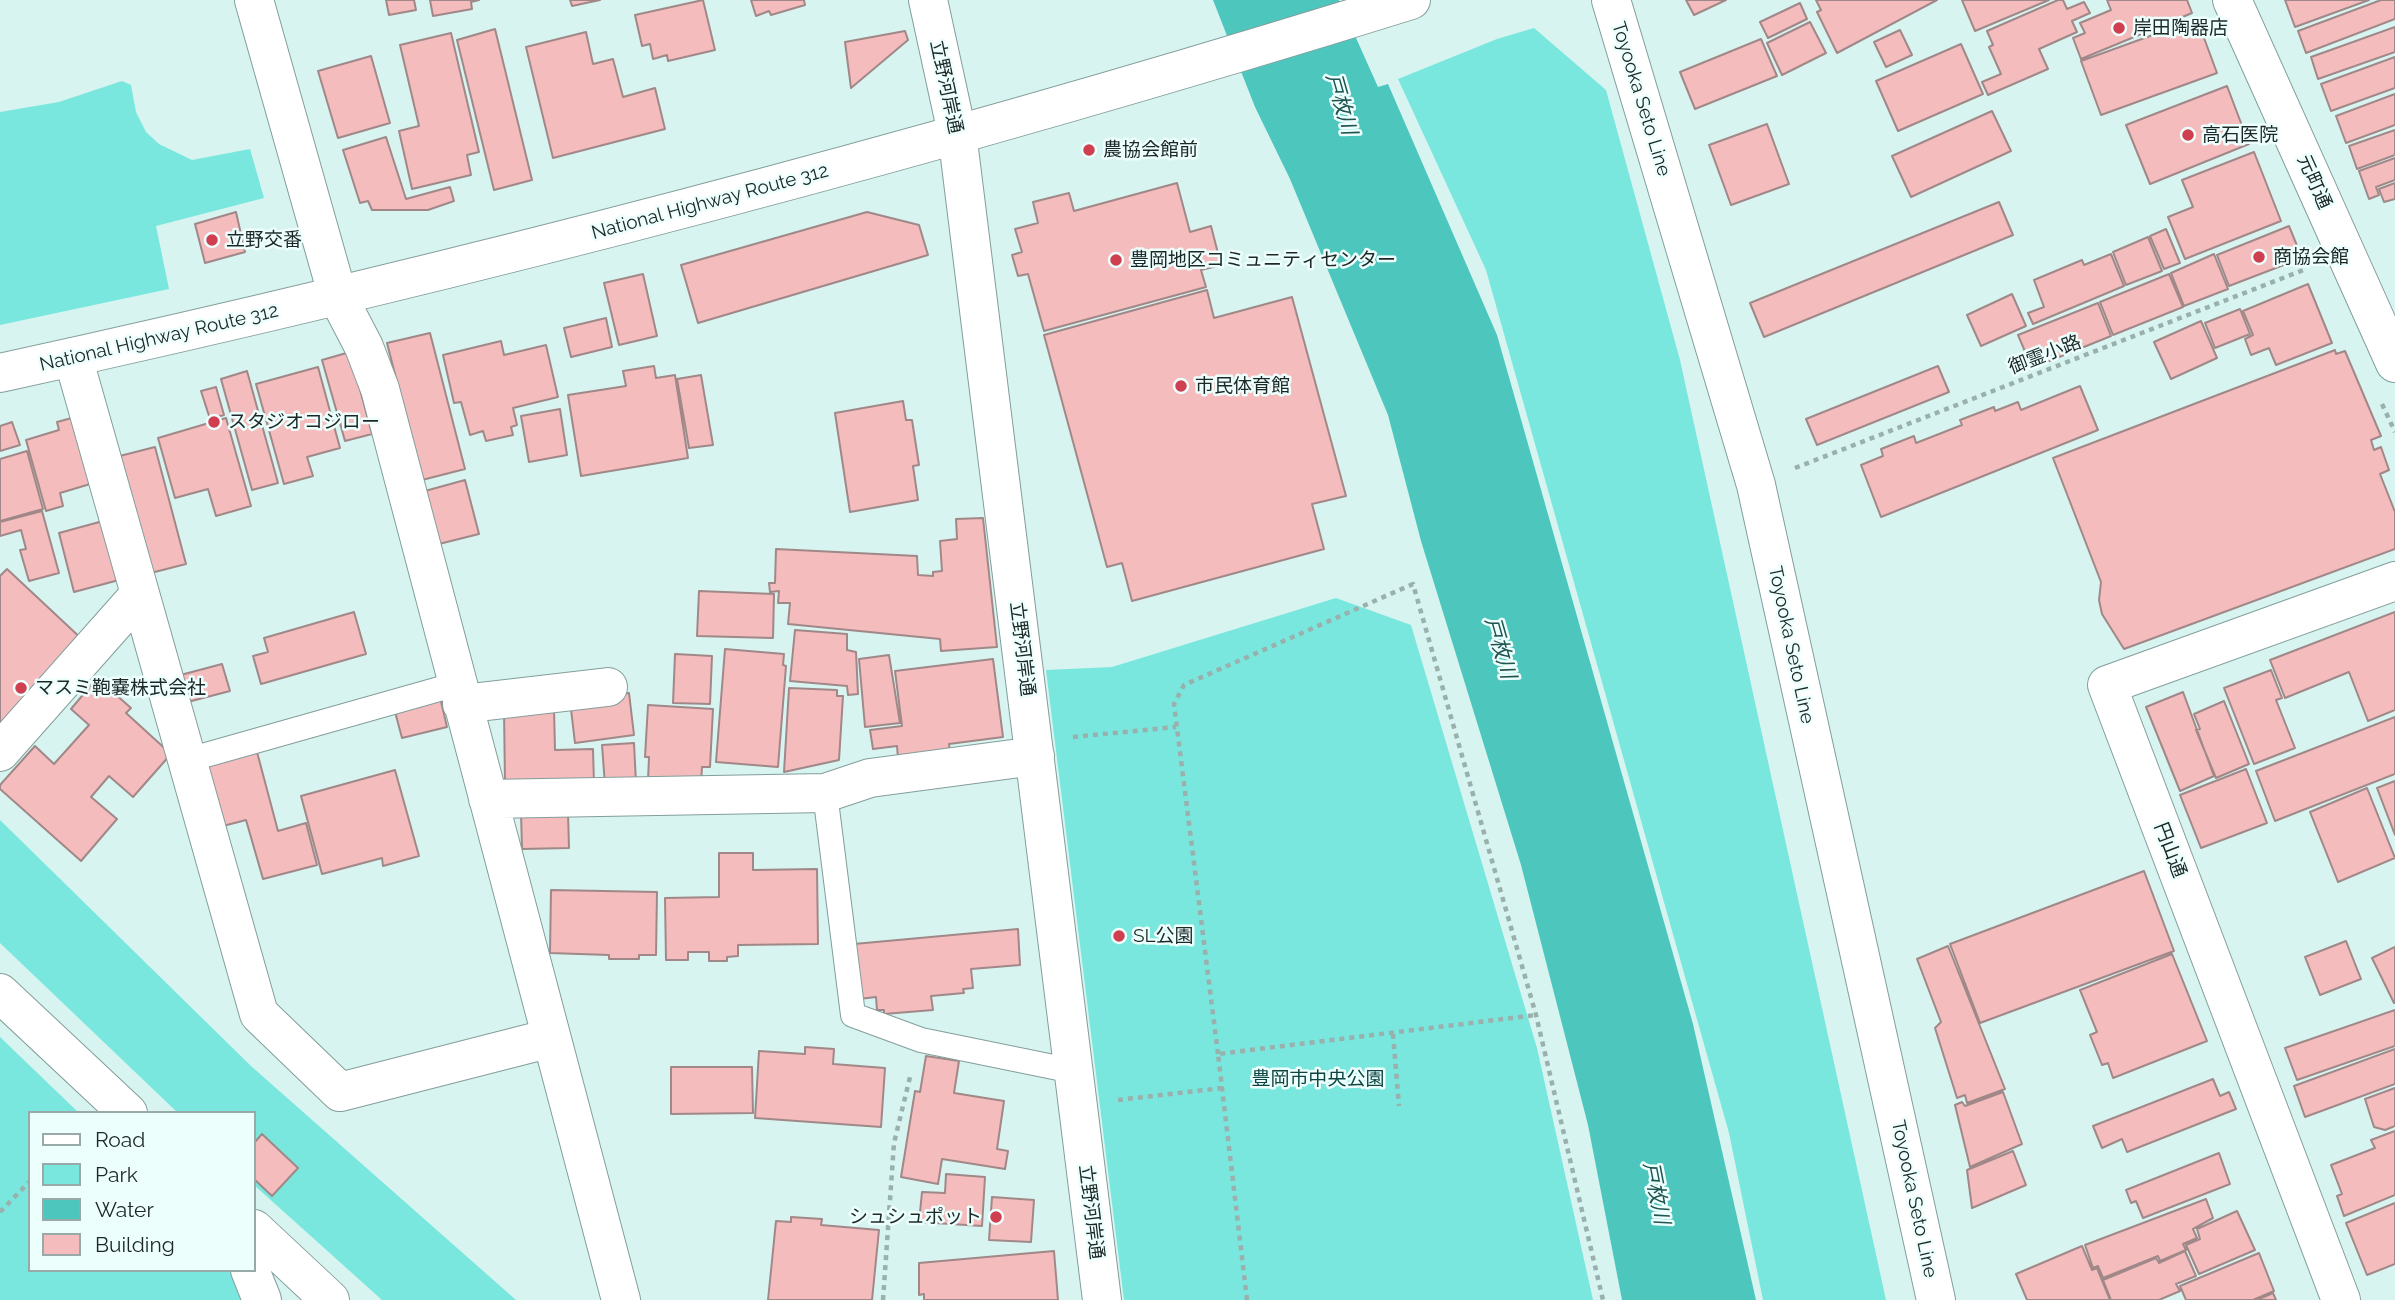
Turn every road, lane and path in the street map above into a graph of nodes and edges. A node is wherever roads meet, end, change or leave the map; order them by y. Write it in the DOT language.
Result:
graph roads {
  1 [pos="254,0"];
  2 [pos="928,0"];
  3 [pos="1411,0"];
  4 [pos="1611,0"];
  5 [pos="2232,0"];
  6 [pos="957,133"];
  7 [pos="2346,253"];
  8 [pos="338,298"];
  9 [pos="73,357"];
  10 [pos="2395,363"];
  11 [pos="0,373"];
  12 [pos="1756,485"];
  13 [pos="2395,581"];
  14 [pos="140,594"];
  15 [pos="608,687"];
  16 [pos="460,694"];
  17 [pos="1176,727"];
  18 [pos="1035,748"];
  19 [pos="0,752"];
  20 [pos="188,761"];
  21 [pos="825,793"];
  22 [pos="488,799"];
  23 [pos="0,993"];
  24 [pos="1536,1015"];
  25 [pos="1393,1033"];
  26 [pos="551,1038"];
  27 [pos="921,1040"];
  28 [pos="1217,1054"];
  29 [pos="1075,1088"];
  30 [pos="1222,1088"];
  31 [pos="1399,1106"];
  32 [pos="126,1111"];
  33 [pos="28,1183"];
  34 [pos="0,1212"];
  35 [pos="256,1231"];
  36 [pos="251,1272"];
  37 [pos="262,1300"];
  38 [pos="330,1300"];
  39 [pos="621,1300"];
  40 [pos="883,1300"];
  41 [pos="1102,1300"];
  42 [pos="1247,1300"];
  43 [pos="1603,1300"];
  44 [pos="1936,1300"];
  45 [pos="2342,1300"];
  1 -- 8 [label="main road"];
  2 -- 6 [label="main road, 立野河岸通"];
  3 -- 6 [label="main road, National Highway Route 312"];
  4 -- 12 [label="main road, Toyooka Seto Line"];
  5 -- 7 [label="main road, 元町通"];
  6 -- 8 [label="main road, National Highway Route 312"];
  6 -- 18 [label="main road, 立野河岸通"];
  7 -- 10 [label="main road, 元町通"];
  7 -- 12 [label="path, 御霊小路"];
  8 -- 9 [label="main road, National Highway Route 312"];
  8 -- 16 [label="main road"];
  9 -- 11 [label="main road, National Highway Route 312"];
  9 -- 14 [label="main road"];
  12 -- 44 [label="main road, Toyooka Seto Line"];
  13 -- 45 [label="main road, 円山通"];
  14 -- 19 [label="main road"];
  14 -- 20 [label="main road"];
  15 -- 16 [label="main road"];
  16 -- 20 [label="lane"];
  16 -- 22 [label="main road"];
  17 -- 18 [label="path"];
  17 -- 24 [label="path"];
  17 -- 28 [label="path"];
  18 -- 21 [label="main road"];
  18 -- 29 [label="main road, 立野河岸通"];
  20 -- 26 [label="main road"];
  21 -- 22 [label="main road"];
  21 -- 27 [label="lane"];
  22 -- 26 [label="main road"];
  23 -- 32 [label="main road"];
  24 -- 25 [label="path"];
  24 -- 43 [label="path"];
  25 -- 28 [label="path"];
  25 -- 31 [label="path"];
  26 -- 39 [label="main road"];
  27 -- 29 [label="lane"];
  27 -- 40 [label="path"];
  28 -- 30 [label="path"];
  29 -- 30 [label="path"];
  29 -- 41 [label="main road, 立野河岸通"];
  30 -- 42 [label="path"];
  33 -- 34 [label="path"];
  35 -- 38 [label="main road"];
  36 -- 37 [label="main road"];
}
